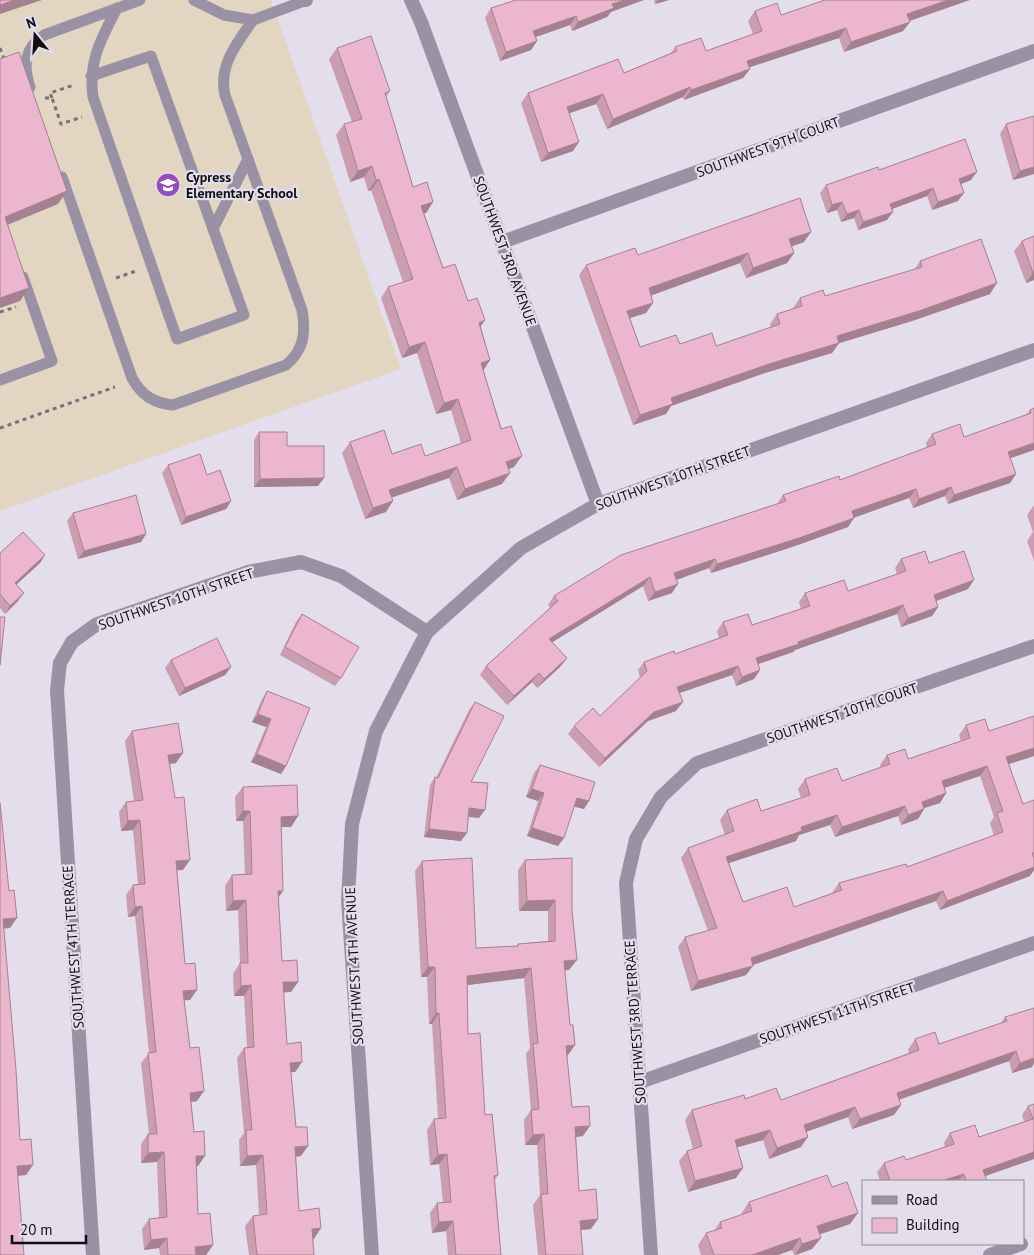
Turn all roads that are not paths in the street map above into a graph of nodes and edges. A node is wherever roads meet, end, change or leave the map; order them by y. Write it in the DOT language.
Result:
graph roads {
  1 [pos="140,0"];
  2 [pos="194,0"];
  3 [pos="304,0"];
  4 [pos="410,0"];
  5 [pos="116,8"];
  6 [pos="253,20"];
  7 [pos="1034,51"];
  8 [pos="91,78"];
  9 [pos="34,99"];
  10 [pos="248,159"];
  11 [pos="57,163"];
  12 [pos="213,229"];
  13 [pos="502,242"];
  14 [pos="19,265"];
  15 [pos="1034,350"];
  16 [pos="0,380"];
  17 [pos="598,504"];
  18 [pos="427,632"];
  19 [pos="72,642"];
  20 [pos="1034,646"];
  21 [pos="661,797"];
  22 [pos="1034,943"];
  23 [pos="640,1082"];
  24 [pos="1019,1245"];
  25 [pos="93,1255"];
  26 [pos="372,1255"];
  27 [pos="651,1255"];
  28 [pos="990,1255"];
  1 -- 5 [label="lane"];
  2 -- 6 [label="lane"];
  3 -- 6 [label="lane"];
  4 -- 13 [label="street, SOUTHWEST 3RD AVENUE"];
  5 -- 8 [label="lane"];
  5 -- 9 [label="lane"];
  6 -- 10 [label="lane"];
  7 -- 13 [label="street, SOUTHWEST 9TH COURT"];
  8 -- 12 [label="lane"];
  8 -- 12 [label="lane"];
  10 -- 11 [label="lane"];
  10 -- 12 [label="lane"];
  13 -- 17 [label="street, SOUTHWEST 3RD AVENUE"];
  14 -- 16 [label="lane"];
  15 -- 17 [label="street, SOUTHWEST 10TH STREET"];
  17 -- 18 [label="street, SOUTHWEST 10TH STREET"];
  18 -- 19 [label="street, SOUTHWEST 10TH STREET"];
  18 -- 26 [label="street, SOUTHWEST 4TH AVENUE"];
  19 -- 25 [label="street, SOUTHWEST 4TH TERRACE"];
  20 -- 21 [label="street, SOUTHWEST 10TH COURT"];
  21 -- 23 [label="street, SOUTHWEST 3RD TERRACE"];
  22 -- 23 [label="street, SOUTHWEST 11TH STREET"];
  23 -- 27 [label="street, SOUTHWEST 3RD TERRACE"];
  24 -- 28 [label="street"];
}
